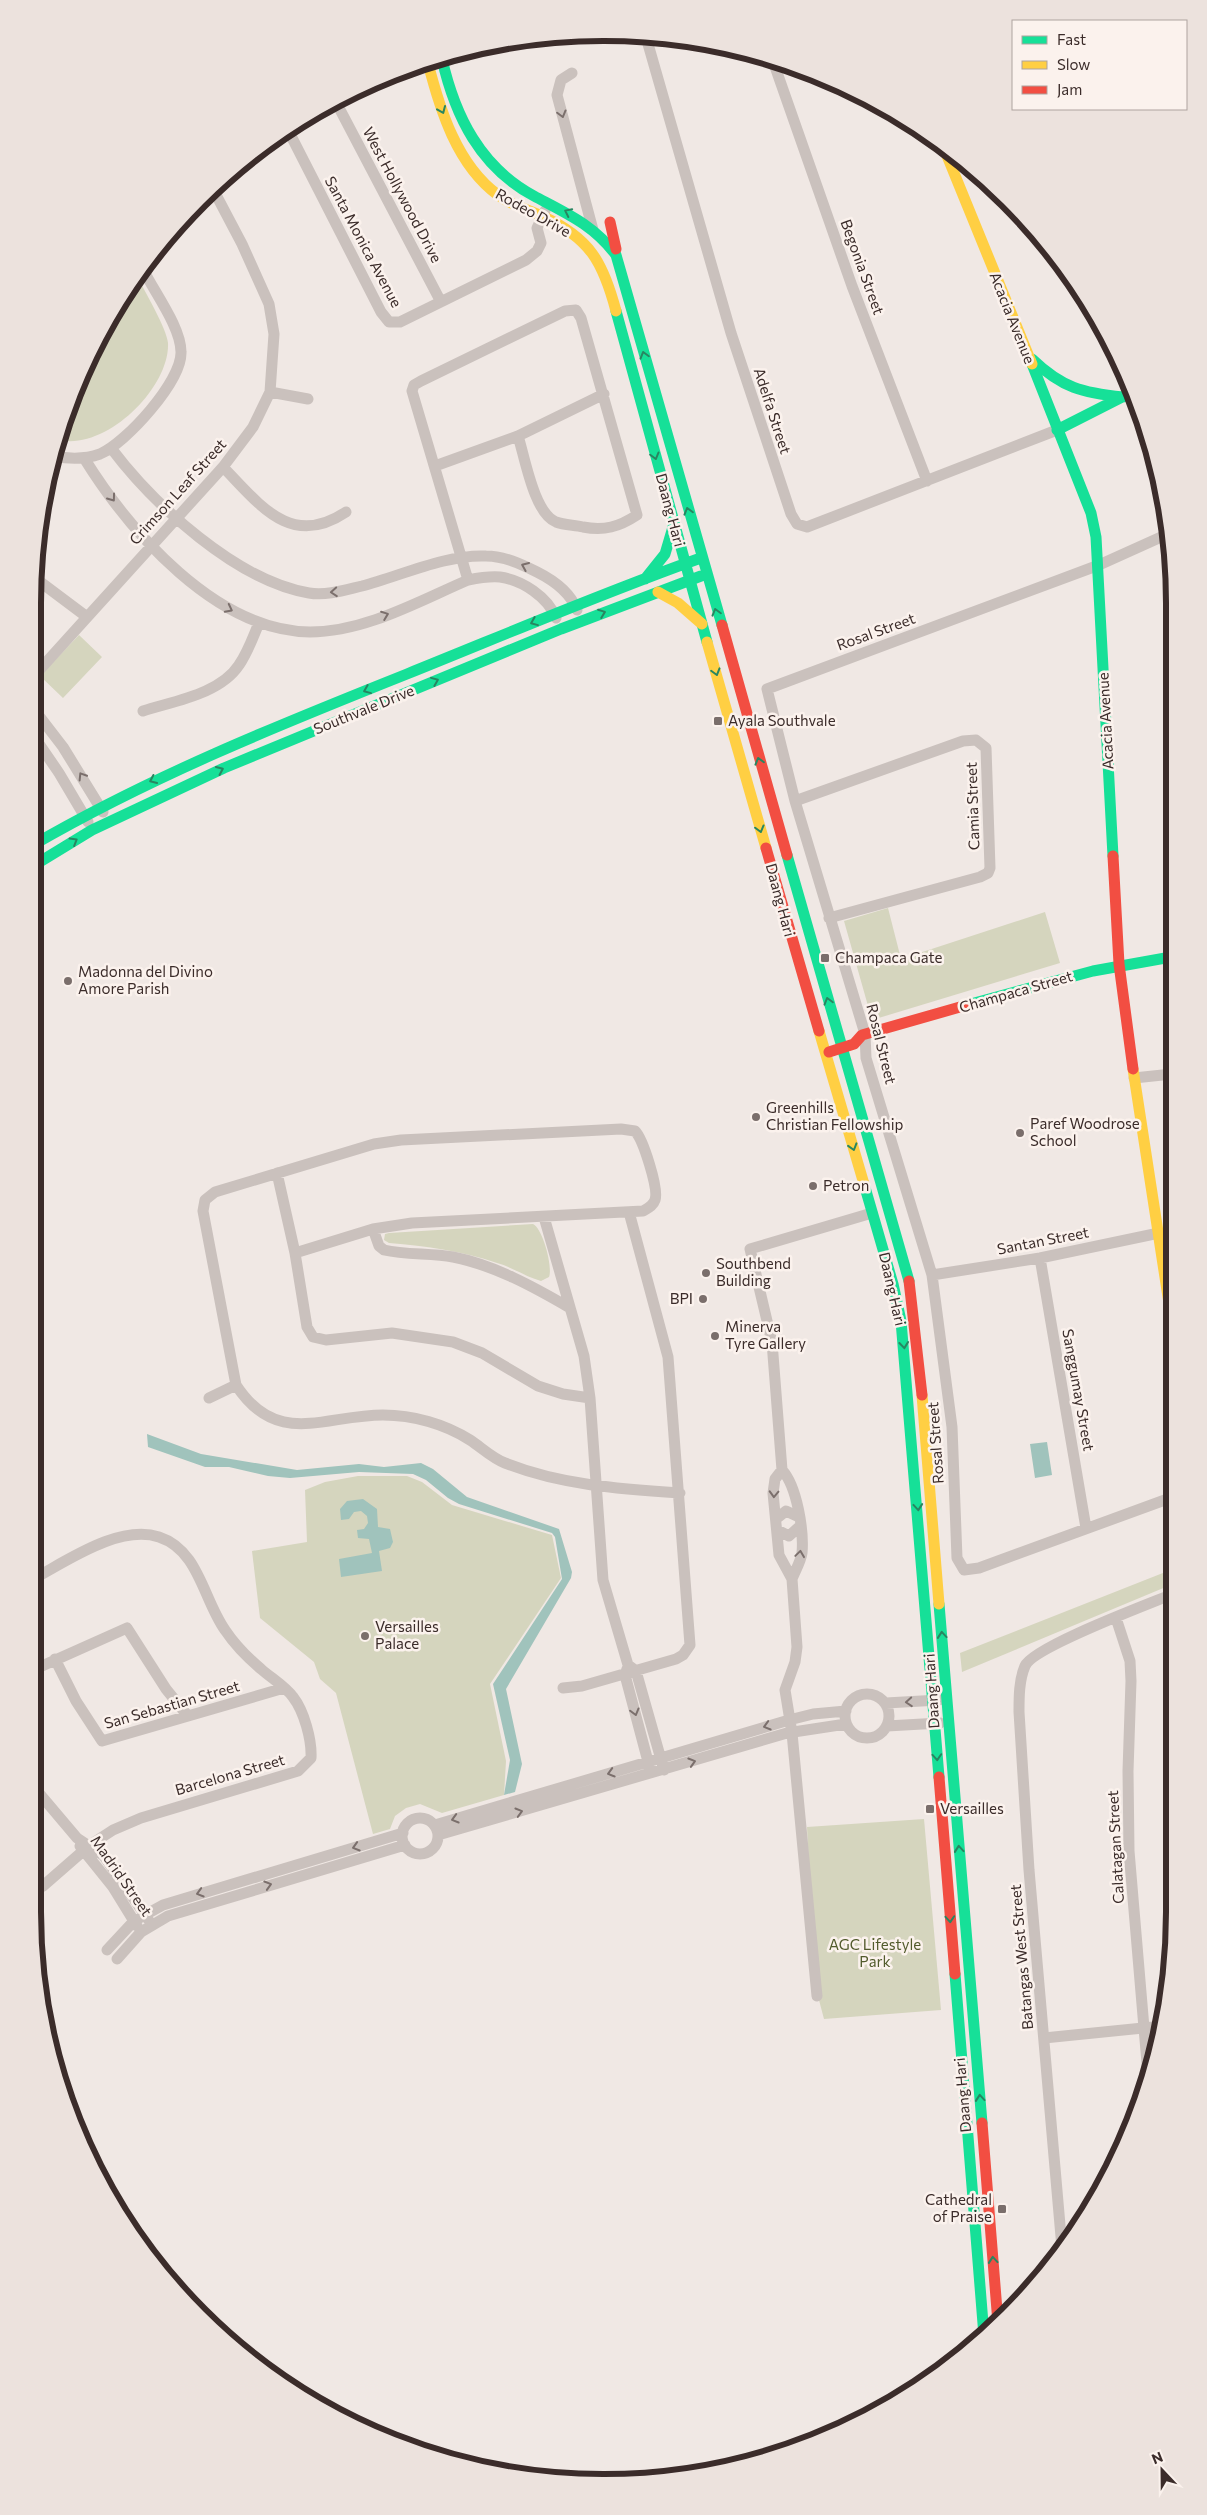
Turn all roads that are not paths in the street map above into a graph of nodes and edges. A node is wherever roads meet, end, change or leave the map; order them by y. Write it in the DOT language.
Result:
graph roads {
  1 [pos="648,43"];
  2 [pos="443,65"];
  3 [pos="776,68"];
  4 [pos="430,69"];
  5 [pos="572,73"];
  6 [pos="339,108"];
  7 [pos="291,136"];
  8 [pos="948,159"];
  9 [pos="217,196"];
  10 [pos="548,202"];
  11 [pos="543,216"];
  12 [pos="610,222"];
  13 [pos="593,227"];
  14 [pos="606,239"];
  15 [pos="595,254"];
  16 [pos="620,272"];
  17 [pos="146,277"];
  18 [pos="608,277"];
  19 [pos="442,302"];
  20 [pos="1026,351"];
  21 [pos="270,392"];
  22 [pos="604,394"];
  23 [pos="1126,395"];
  24 [pos="1126,396"];
  25 [pos="308,399"];
  26 [pos="1057,430"];
  27 [pos="518,436"];
  28 [pos="111,448"];
  29 [pos="60,456"];
  30 [pos="84,458"];
  31 [pos="435,466"];
  32 [pos="223,467"];
  33 [pos="927,481"];
  34 [pos="346,512"];
  35 [pos="177,517"];
  36 [pos="674,524"];
  37 [pos="1162,537"];
  38 [pos="152,544"];
  39 [pos="460,557"];
  40 [pos="701,558"];
  41 [pos="684,564"];
  42 [pos="1099,565"];
  43 [pos="706,575"];
  44 [pos="645,579"];
  45 [pos="468,580"];
  46 [pos="689,580"];
  47 [pos="42,583"];
  48 [pos="658,592"];
  49 [pos="576,606"];
  50 [pos="555,614"];
  51 [pos="87,617"];
  52 [pos="581,621"];
  53 [pos="259,623"];
  54 [pos="703,625"];
  55 [pos="560,629"];
  56 [pos="41,667"];
  57 [pos="143,711"];
  58 [pos="41,719"];
  59 [pos="41,747"];
  60 [pos="795,802"];
  61 [pos="100,805"];
  62 [pos="84,814"];
  63 [pos="108,822"];
  64 [pos="92,830"];
  65 [pos="41,839"];
  66 [pos="41,861"];
  67 [pos="829,918"];
  68 [pos="1166,958"];
  69 [pos="1119,964"];
  70 [pos="864,1034"];
  71 [pos="837,1035"];
  72 [pos="821,1040"];
  73 [pos="841,1048"];
  74 [pos="825,1053"];
  75 [pos="1166,1075"];
  76 [pos="1134,1078"];
  77 [pos="277,1173"];
  78 [pos="629,1212"];
  79 [pos="872,1213"];
  80 [pos="544,1216"];
  81 [pos="373,1229"];
  82 [pos="1159,1233"];
  83 [pos="295,1253"];
  84 [pos="1040,1258"];
  85 [pos="932,1275"];
  86 [pos="1166,1281"];
  87 [pos="570,1308"];
  88 [pos="236,1385"];
  89 [pos="209,1398"];
  90 [pos="590,1398"];
  91 [pos="782,1470"];
  92 [pos="596,1486"];
  93 [pos="680,1493"];
  94 [pos="1166,1499"];
  95 [pos="799,1522"];
  96 [pos="776,1525"];
  97 [pos="1086,1528"];
  98 [pos="41,1574"];
  99 [pos="792,1579"];
  100 [pos="1166,1597"];
  101 [pos="1116,1618"];
  102 [pos="55,1659"];
  103 [pos="41,1666"];
  104 [pos="630,1670"];
  105 [pos="284,1688"];
  106 [pos="562,1688"];
  107 [pos="933,1700"];
  108 [pos="947,1700"];
  109 [pos="886,1704"];
  110 [pos="846,1711"];
  111 [pos="188,1715"];
  112 [pos="789,1720"];
  113 [pos="949,1723"];
  114 [pos="846,1724"];
  115 [pos="935,1724"];
  116 [pos="887,1726"];
  117 [pos="792,1732"];
  118 [pos="663,1764"];
  119 [pos="650,1768"];
  120 [pos="41,1796"];
  121 [pos="436,1830"];
  122 [pos="403,1833"];
  123 [pos="405,1845"];
  124 [pos="86,1848"];
  125 [pos="41,1886"];
  126 [pos="144,1914"];
  127 [pos="134,1921"];
  128 [pos="151,1924"];
  129 [pos="141,1932"];
  130 [pos="107,1950"];
  131 [pos="117,1959"];
  132 [pos="817,1996"];
  133 [pos="1154,2027"];
  134 [pos="1144,2028"];
  135 [pos="1044,2038"];
  136 [pos="1147,2058"];
  137 [pos="1061,2238"];
  138 [pos="997,2313"];
  139 [pos="983,2326"];
  1 -- 33 [label="street, Adelfa Street"];
  2 -- 10 [label="main road, Rodeo Drive"];
  3 -- 33 [label="street, Begonia Street"];
  4 -- 11 [label="main road, Rodeo Drive, one-way"];
  5 -- 13 [label="street, one-way"];
  6 -- 19 [label="street, West Hollywood Drive"];
  7 -- 19 [label="street, Santa Monica Avenue"];
  8 -- 20 [label="main road, Acacia Avenue"];
  9 -- 21 [label="street, Crimson Leaf Street"];
  10 -- 11 [label="street, Santa Monica Avenue"];
  13 -- 10 [label="main road, Rodeo Drive, one-way"];
  11 -- 15 [label="main road, Rodeo Drive"];
  11 -- 19 [label="street, Santa Monica Avenue"];
  12 -- 16 [label="main road"];
  13 -- 14 [label="main road, Rodeo Drive"];
  13 -- 15 [label="street"];
  14 -- 15 [label="street"];
  14 -- 16 [label="main road, Rodeo Drive"];
  15 -- 18 [label="main road, Rodeo Drive"];
  40 -- 16 [label="main road, Daang Hari, one-way"];
  17 -- 28 [label="street"];
  18 -- 36 [label="main road, Daang Hari, one-way"];
  20 -- 23 [label="main road"];
  20 -- 26 [label="main road, Acacia Avenue"];
  21 -- 25 [label="street"];
  21 -- 32 [label="street, Crimson Leaf Street"];
  22 -- 27 [label="street"];
  22 -- 27 [label="street"];
  22 -- 31 [label="street"];
  24 -- 26 [label="main road"];
  26 -- 33 [label="street, Adelfa Street"];
  26 -- 42 [label="main road, Acacia Avenue"];
  27 -- 31 [label="street"];
  28 -- 30 [label="street"];
  28 -- 35 [label="street"];
  29 -- 30 [label="street"];
  30 -- 38 [label="street, one-way"];
  31 -- 39 [label="street"];
  32 -- 34 [label="street"];
  32 -- 35 [label="street, Crimson Leaf Street"];
  35 -- 38 [label="street, Crimson Leaf Street"];
  39 -- 35 [label="street, one-way"];
  36 -- 41 [label="main road, Daang Hari"];
  36 -- 44 [label="main road"];
  37 -- 42 [label="street"];
  38 -- 51 [label="street, Crimson Leaf Street"];
  38 -- 53 [label="street, one-way"];
  39 -- 45 [label="street"];
  49 -- 39 [label="street, one-way"];
  40 -- 41 [label="main road, Southvale Drive"];
  40 -- 43 [label="main road, Daang Hari"];
  41 -- 44 [label="main road, Southvale Drive"];
  41 -- 46 [label="main road, Daang Hari"];
  42 -- 60 [label="street, Rosal Street"];
  42 -- 69 [label="main road, Acacia Avenue"];
  43 -- 46 [label="main road, Southvale Drive"];
  71 -- 43 [label="main road, Daang Hari, one-way"];
  44 -- 49 [label="main road, Southvale Drive"];
  45 -- 50 [label="street"];
  53 -- 45 [label="street, one-way"];
  46 -- 48 [label="main road, Southvale Drive"];
  46 -- 54 [label="main road, Daang Hari"];
  47 -- 51 [label="street"];
  52 -- 48 [label="main road, Southvale Drive, one-way"];
  48 -- 54 [label="main road"];
  49 -- 50 [label="main road, Southvale Drive"];
  49 -- 52 [label="street"];
  50 -- 55 [label="street"];
  50 -- 61 [label="main road, Southvale Drive, one-way"];
  51 -- 56 [label="street, Crimson Leaf Street"];
  52 -- 55 [label="main road, Southvale Drive"];
  53 -- 57 [label="street"];
  54 -- 72 [label="main road, Daang Hari, one-way"];
  63 -- 55 [label="main road, Southvale Drive, one-way"];
  61 -- 58 [label="street, one-way"];
  59 -- 62 [label="street"];
  60 -- 67 [label="street, Rosal Street"];
  60 -- 67 [label="street, Camia Street"];
  61 -- 62 [label="main road, Southvale Drive"];
  61 -- 63 [label="street"];
  62 -- 64 [label="street"];
  62 -- 65 [label="main road, Southvale Drive"];
  63 -- 64 [label="main road, Southvale Drive"];
  66 -- 64 [label="main road, Southvale Drive, one-way"];
  67 -- 70 [label="street, Rosal Street"];
  68 -- 69 [label="main road, Champaca Street"];
  69 -- 70 [label="main road, Champaca Street"];
  69 -- 76 [label="main road, Acacia Avenue"];
  70 -- 71 [label="main road"];
  70 -- 73 [label="main road"];
  70 -- 85 [label="street, Rosal Street"];
  71 -- 72 [label="main road"];
  71 -- 73 [label="main road, Daang Hari"];
  72 -- 74 [label="main road, Daang Hari"];
  73 -- 74 [label="main road"];
  108 -- 73 [label="main road, Daang Hari, one-way"];
  74 -- 79 [label="main road, Daang Hari, one-way"];
  75 -- 76 [label="street"];
  76 -- 82 [label="main road, Acacia Avenue"];
  77 -- 78 [label="street"];
  77 -- 83 [label="street"];
  77 -- 88 [label="street"];
  78 -- 80 [label="street"];
  78 -- 93 [label="street"];
  79 -- 91 [label="street"];
  79 -- 107 [label="main road, Daang Hari, one-way"];
  80 -- 81 [label="street"];
  80 -- 87 [label="street"];
  81 -- 83 [label="street"];
  81 -- 87 [label="street"];
  82 -- 84 [label="street, Santan Street"];
  82 -- 86 [label="main road, Acacia Avenue"];
  83 -- 90 [label="street"];
  84 -- 85 [label="street, Santan Street"];
  84 -- 97 [label="street, Sanggumay Street"];
  85 -- 97 [label="street, Rosal Street"];
  87 -- 90 [label="street"];
  88 -- 89 [label="street"];
  88 -- 92 [label="street"];
  90 -- 92 [label="street"];
  91 -- 95 [label="street"];
  91 -- 96 [label="street, one-way"];
  92 -- 93 [label="street"];
  92 -- 104 [label="street"];
  93 -- 104 [label="street"];
  94 -- 97 [label="street, Rosal Street"];
  95 -- 96 [label="street"];
  95 -- 96 [label="street"];
  99 -- 95 [label="street, one-way"];
  96 -- 99 [label="street"];
  98 -- 105 [label="street, Barcelona Street"];
  99 -- 112 [label="street"];
  100 -- 101 [label="street"];
  101 -- 134 [label="street, Calatagan Street"];
  101 -- 135 [label="street, Batangas West Street"];
  102 -- 103 [label="street"];
  102 -- 111 [label="street, San Sebastian Street"];
  102 -- 111 [label="street"];
  104 -- 106 [label="street"];
  104 -- 118 [label="street"];
  104 -- 119 [label="street, one-way"];
  105 -- 111 [label="street, San Sebastian Street"];
  105 -- 124 [label="street, Barcelona Street"];
  107 -- 108 [label="street"];
  107 -- 109 [label="street, one-way"];
  107 -- 115 [label="main road, Daang Hari"];
  108 -- 113 [label="main road, Daang Hari"];
  109 -- 110 [label="street"];
  109 -- 116 [label="street"];
  110 -- 112 [label="street"];
  110 -- 114 [label="street"];
  112 -- 117 [label="street"];
  112 -- 118 [label="street, one-way"];
  113 -- 115 [label="street"];
  138 -- 113 [label="main road, Daang Hari, one-way"];
  114 -- 116 [label="street"];
  114 -- 117 [label="street"];
  115 -- 116 [label="street"];
  115 -- 139 [label="main road, Daang Hari, one-way"];
  118 -- 117 [label="street, one-way"];
  117 -- 132 [label="street"];
  118 -- 119 [label="street"];
  119 -- 121 [label="street"];
  120 -- 124 [label="street, Madrid Street"];
  121 -- 122 [label="street"];
  121 -- 123 [label="street"];
  122 -- 123 [label="street"];
  122 -- 126 [label="street, one-way"];
  128 -- 123 [label="street, one-way"];
  124 -- 125 [label="street, Barcelona Street"];
  124 -- 126 [label="street, Madrid Street"];
  124 -- 127 [label="street, Madrid Street"];
  126 -- 127 [label="street"];
  126 -- 128 [label="street, Madrid Street"];
  127 -- 129 [label="street, Madrid Street"];
  127 -- 130 [label="street"];
  128 -- 129 [label="street"];
  129 -- 131 [label="street"];
  133 -- 134 [label="street"];
  134 -- 135 [label="street"];
  134 -- 136 [label="street, Calatagan Street"];
  135 -- 137 [label="street, Batangas West Street"];
}
